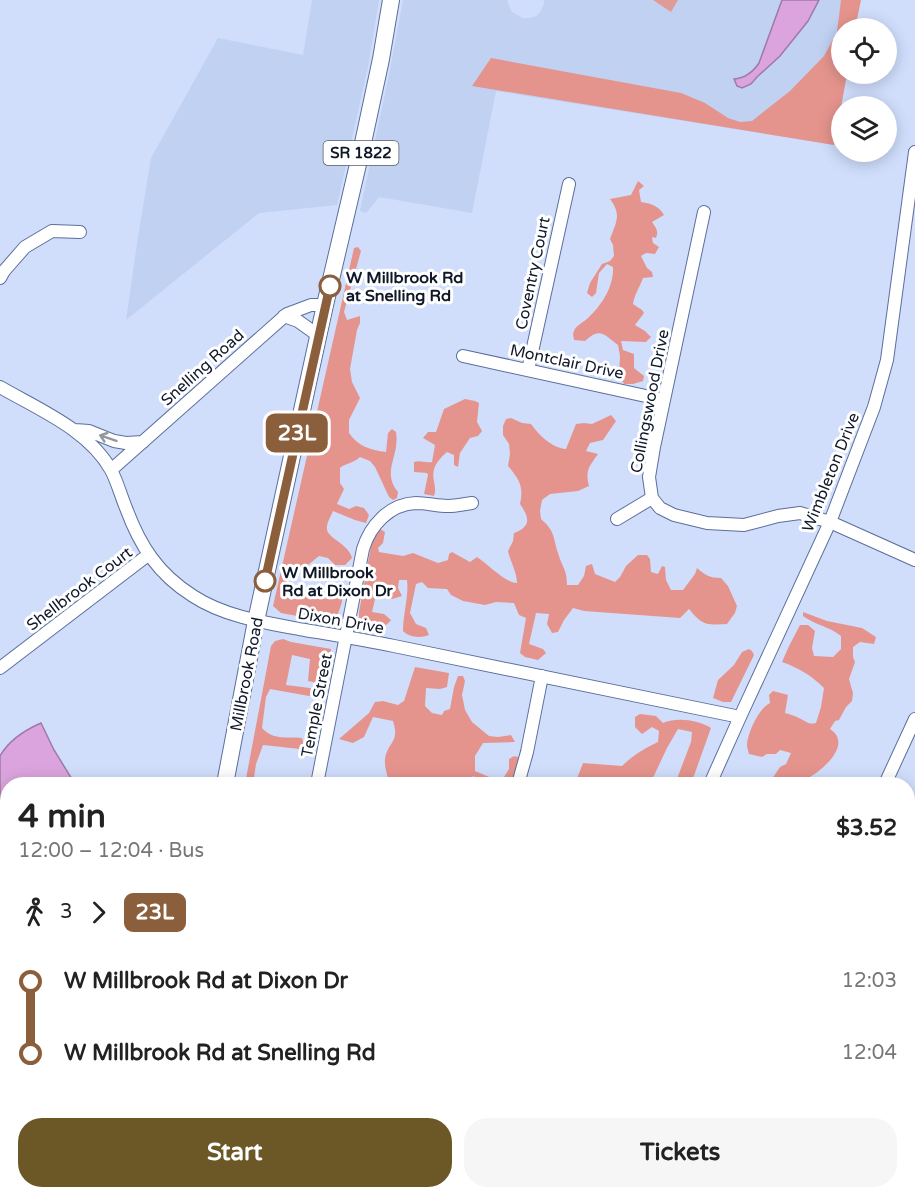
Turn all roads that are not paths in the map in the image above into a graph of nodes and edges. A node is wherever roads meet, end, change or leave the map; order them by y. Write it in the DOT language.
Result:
graph roads {
  1 [pos="391,0"];
  2 [pos="915,152"];
  3 [pos="569,184"];
  4 [pos="704,212"];
  5 [pos="80,232"];
  6 [pos="0,278"];
  7 [pos="325,305"];
  8 [pos="284,316"];
  9 [pos="319,336"];
  10 [pos="463,356"];
  11 [pos="528,370"];
  12 [pos="0,387"];
  13 [pos="664,400"];
  14 [pos="75,430"];
  15 [pos="142,442"];
  16 [pos="111,470"];
  17 [pos="652,498"];
  18 [pos="472,503"];
  19 [pos="617,519"];
  20 [pos="830,522"];
  21 [pos="148,555"];
  22 [pos="915,560"];
  23 [pos="256,621"];
  24 [pos="346,637"];
  25 [pos="0,668"];
  26 [pos="542,676"];
  27 [pos="740,717"];
  28 [pos="915,719"];
  29 [pos="226,777"];
  30 [pos="318,777"];
  31 [pos="520,777"];
  32 [pos="713,777"];
  33 [pos="888,777"];
  1 -- 7 [label="main road, Millbrook Road / SR 1822"];
  2 -- 20 [label="street, Wimbleton Drive"];
  3 -- 11 [label="street, Coventry Court"];
  4 -- 13 [label="street, Collingswood Drive"];
  5 -- 6 [label="street"];
  7 -- 8 [label="street, Snelling Road"];
  7 -- 9 [label="main road, Millbrook Road / SR 1822"];
  8 -- 9 [label="street"];
  8 -- 15 [label="street, Snelling Road"];
  9 -- 23 [label="main road, Millbrook Road / SR 1822"];
  10 -- 11 [label="street, Montclair Drive"];
  11 -- 13 [label="street, Montclair Drive"];
  12 -- 14 [label="street, Dixon Drive"];
  13 -- 17 [label="street, Collingswood Drive"];
  15 -- 14 [label="street, one-way"];
  14 -- 16 [label="street, Dixon Drive"];
  15 -- 16 [label="street, Snelling Road"];
  16 -- 21 [label="street, Dixon Drive"];
  17 -- 19 [label="street"];
  17 -- 20 [label="street"];
  18 -- 24 [label="street, Temple Street"];
  20 -- 22 [label="street"];
  20 -- 27 [label="street, Wimbleton Drive"];
  21 -- 23 [label="street, Dixon Drive"];
  21 -- 25 [label="street, Shellbrook Court"];
  23 -- 24 [label="street, Dixon Drive"];
  23 -- 29 [label="main road, Millbrook Road / SR 1822"];
  24 -- 26 [label="street, Dixon Drive"];
  24 -- 30 [label="street, Temple Street"];
  26 -- 27 [label="street, Dixon Drive"];
  26 -- 31 [label="street"];
  27 -- 32 [label="street, Wimbleton Drive"];
  28 -- 33 [label="street"];
}
